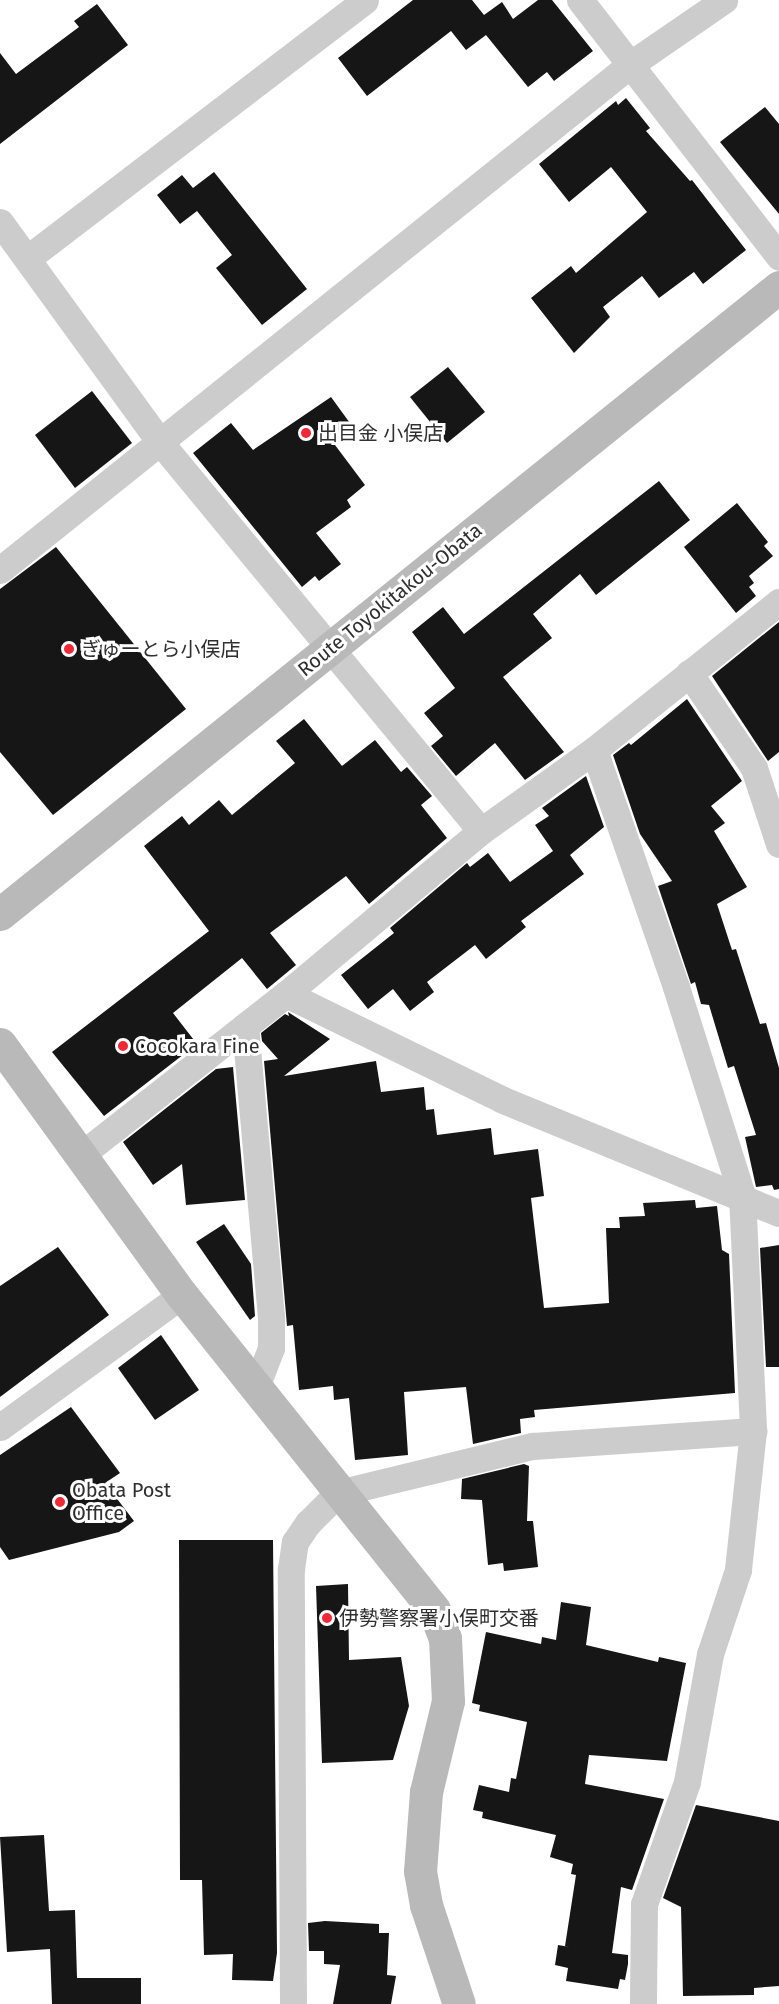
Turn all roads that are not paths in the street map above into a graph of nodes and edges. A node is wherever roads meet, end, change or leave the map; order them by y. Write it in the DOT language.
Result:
graph roads {
  1 [pos="365,0"];
  2 [pos="580,0"];
  3 [pos="724,0"];
  4 [pos="631,64"];
  5 [pos="0,222"];
  6 [pos="779,257"];
  7 [pos="28,258"];
  8 [pos="779,287"];
  9 [pos="160,442"];
  10 [pos="0,570"];
  11 [pos="779,602"];
  12 [pos="332,647"];
  13 [pos="689,673"];
  14 [pos="594,750"];
  15 [pos="481,831"];
  16 [pos="779,843"];
  17 [pos="0,914"];
  18 [pos="286,994"];
  19 [pos="245,1026"];
  20 [pos="0,1044"];
  21 [pos="82,1154"];
  22 [pos="742,1195"];
  23 [pos="779,1213"];
  24 [pos="182,1295"];
  25 [pos="255,1390"];
  26 [pos="0,1427"];
  27 [pos="753,1431"];
  28 [pos="338,1493"];
  29 [pos="293,2004"];
  30 [pos="459,2004"];
  31 [pos="643,2004"];
  1 -- 7 [label="street"];
  2 -- 4 [label="street"];
  3 -- 4 [label="street"];
  4 -- 6 [label="street"];
  4 -- 9 [label="street"];
  5 -- 7 [label="street"];
  7 -- 9 [label="street"];
  8 -- 12 [label="street, Route Toyokitakou-Obata"];
  9 -- 10 [label="street"];
  9 -- 12 [label="street"];
  11 -- 13 [label="street"];
  12 -- 15 [label="street"];
  12 -- 17 [label="street, Route Toyokitakou-Obata"];
  13 -- 14 [label="street"];
  13 -- 16 [label="street"];
  14 -- 15 [label="street"];
  14 -- 22 [label="street"];
  15 -- 18 [label="street"];
  18 -- 19 [label="street"];
  18 -- 22 [label="street"];
  19 -- 21 [label="street"];
  19 -- 25 [label="street"];
  20 -- 21 [label="street"];
  21 -- 24 [label="street"];
  22 -- 23 [label="street"];
  22 -- 27 [label="street"];
  24 -- 25 [label="street"];
  24 -- 26 [label="street"];
  25 -- 28 [label="street"];
  27 -- 28 [label="street"];
  27 -- 31 [label="street"];
  28 -- 29 [label="street"];
  28 -- 30 [label="street"];
}
